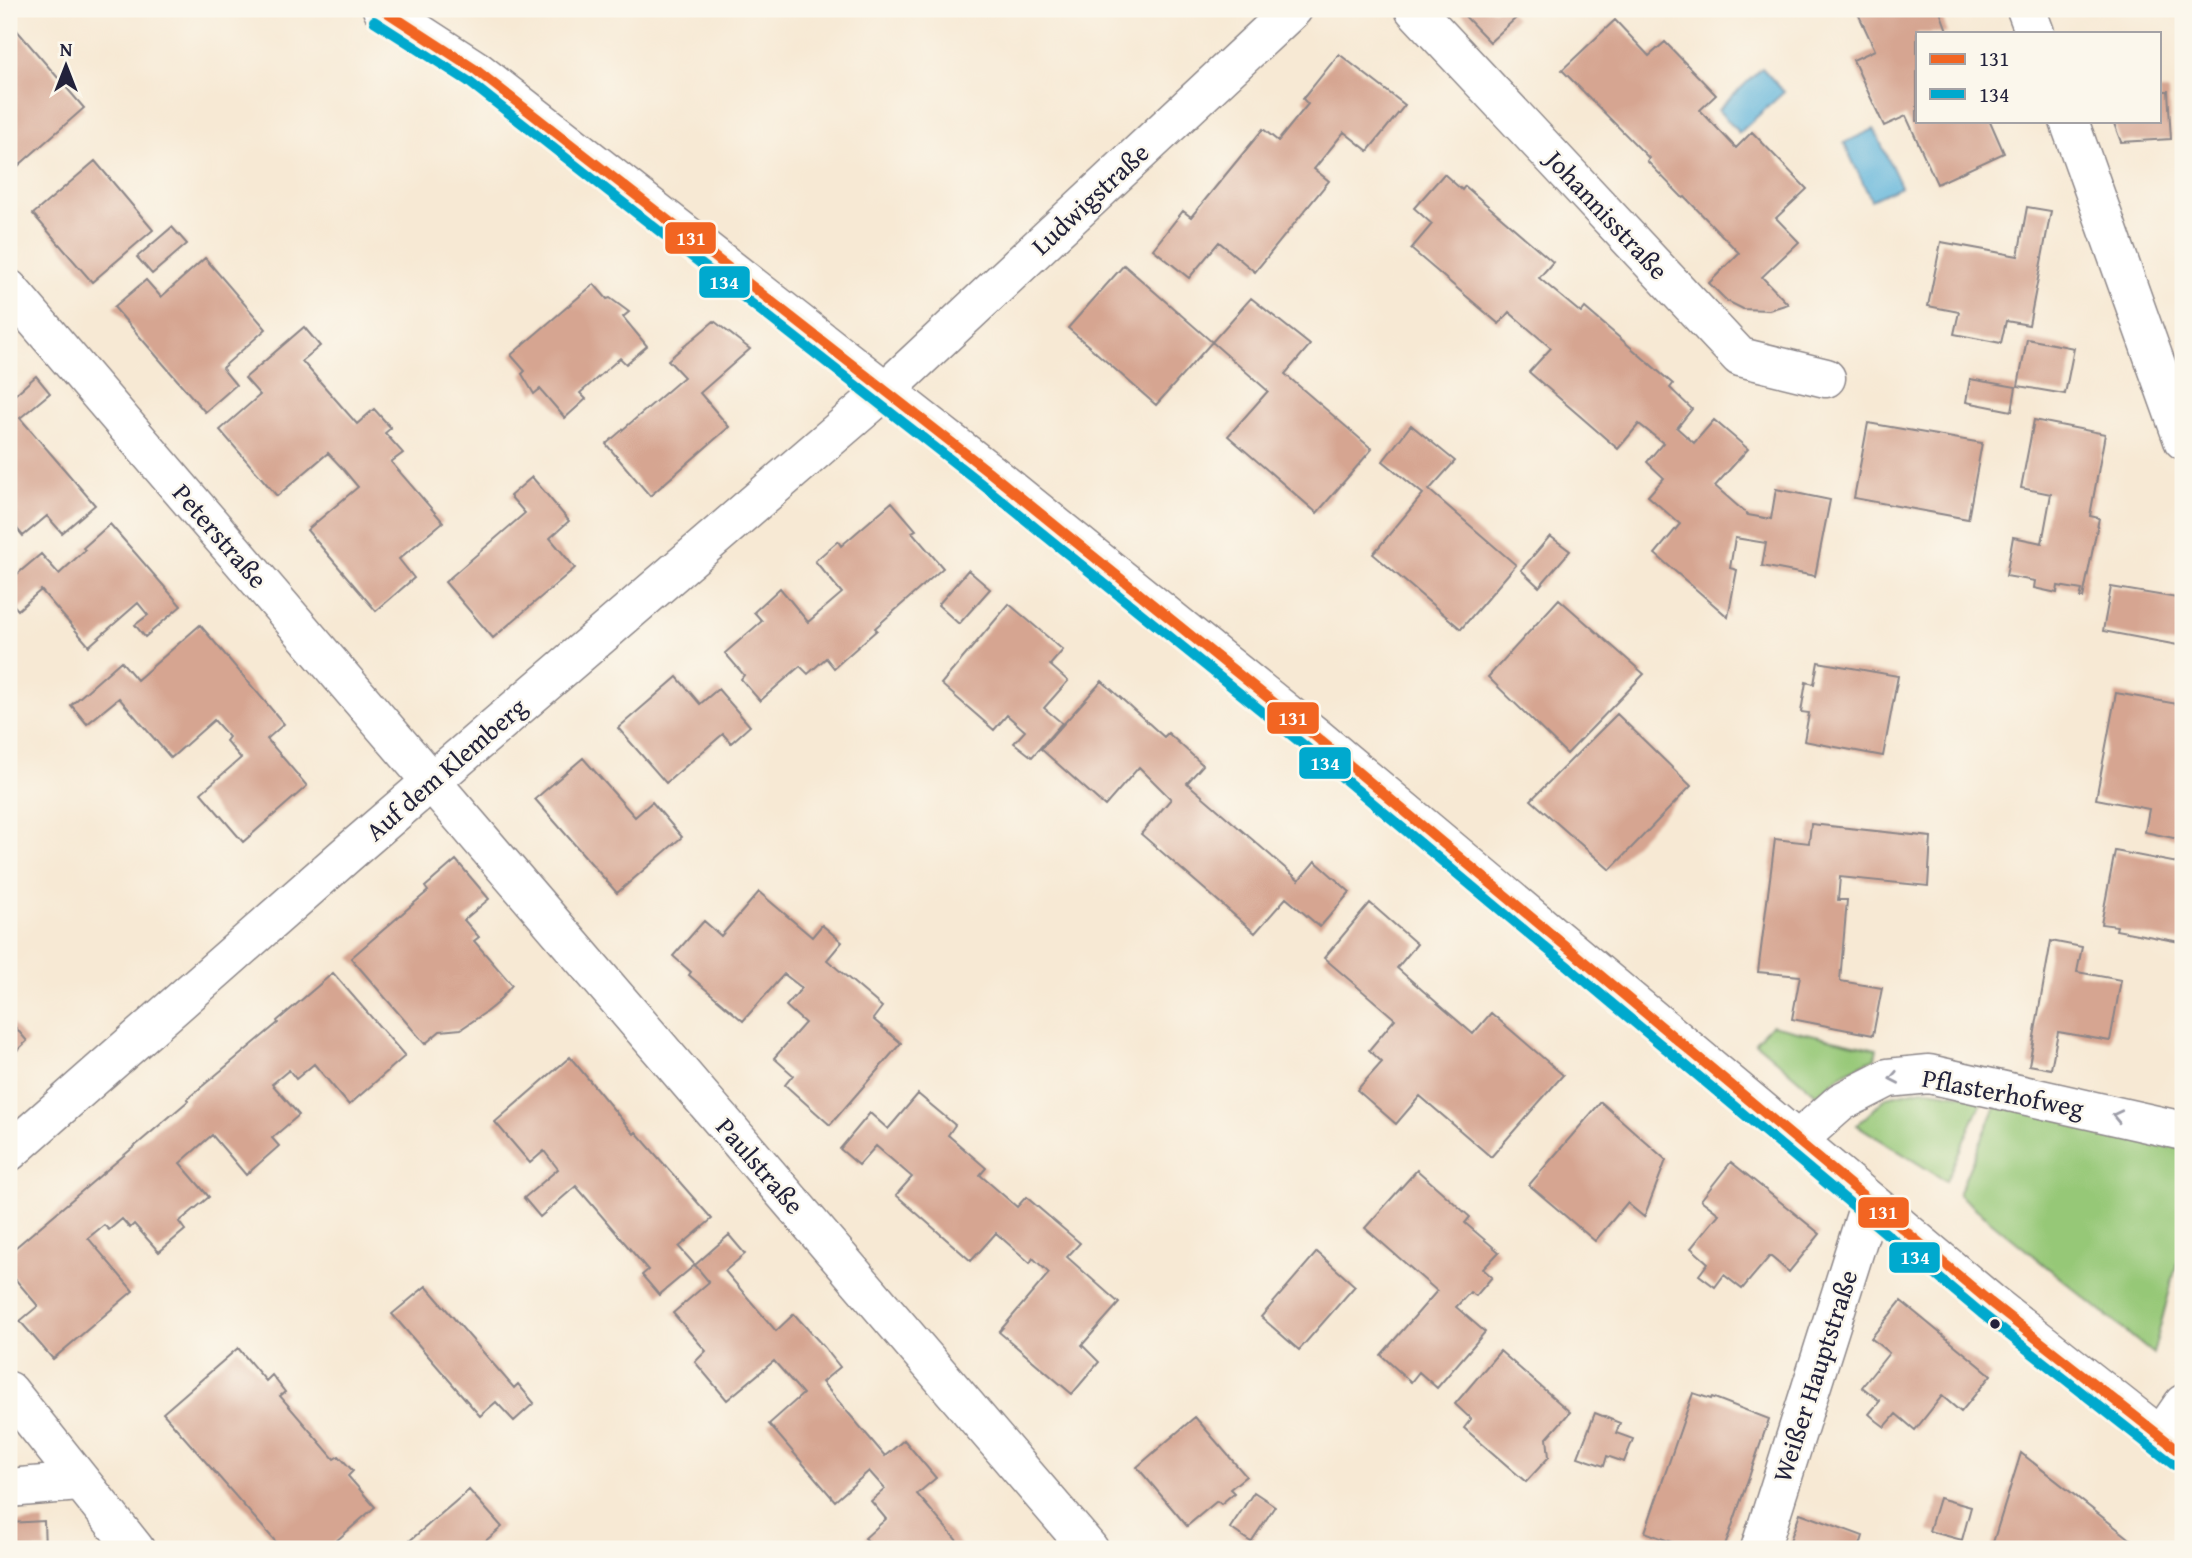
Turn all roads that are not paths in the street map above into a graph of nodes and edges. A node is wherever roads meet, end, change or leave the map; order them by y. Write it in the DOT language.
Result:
graph roads {
  1 [pos="382,9"];
  2 [pos="1293,9"];
  3 [pos="1414,9"];
  4 [pos="2026,9"];
  5 [pos="2035,32"];
  6 [pos="2069,122"];
  7 [pos="9,289"];
  8 [pos="1826,378"];
  9 [pos="886,390"];
  10 [pos="2183,440"];
  11 [pos="431,782"];
  12 [pos="2183,1131"];
  13 [pos="1798,1140"];
  14 [pos="9,1152"];
  15 [pos="1870,1202"];
  16 [pos="9,1391"];
  17 [pos="2183,1404"];
  18 [pos="2172,1445"];
  19 [pos="79,1482"];
  20 [pos="9,1488"];
  21 [pos="135,1549"];
  22 [pos="1089,1549"];
  23 [pos="1760,1549"];
  1 -- 9 [label="street"];
  2 -- 9 [label="street, Ludwigstraße"];
  3 -- 8 [label="street, Johannisstraße"];
  4 -- 5 [label="street"];
  6 -- 10 [label="street"];
  7 -- 11 [label="street, Peterstraße"];
  9 -- 11 [label="street, Auf dem Klemberg"];
  9 -- 13 [label="street"];
  11 -- 14 [label="street, Auf dem Klemberg"];
  11 -- 22 [label="street, Paulstraße"];
  12 -- 13 [label="street, Pflasterhofweg, one-way"];
  13 -- 15 [label="street"];
  15 -- 18 [label="street"];
  15 -- 23 [label="street, Weißer Hauptstraße"];
  16 -- 19 [label="street"];
  17 -- 18 [label="street"];
  19 -- 20 [label="street"];
  19 -- 21 [label="street"];
}
